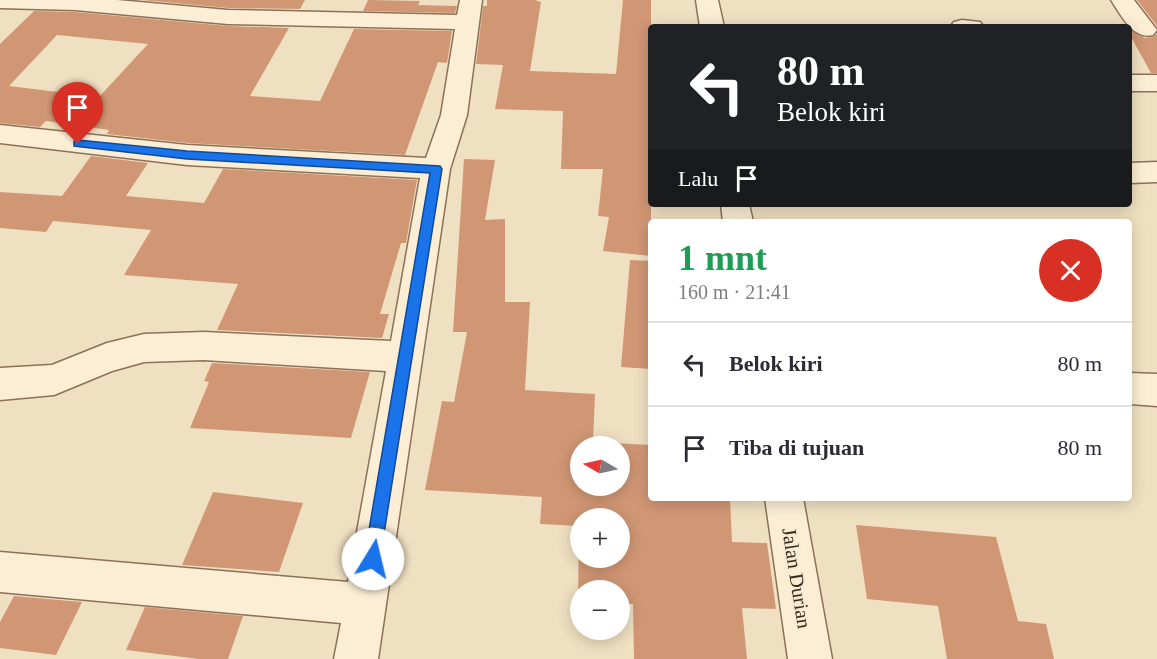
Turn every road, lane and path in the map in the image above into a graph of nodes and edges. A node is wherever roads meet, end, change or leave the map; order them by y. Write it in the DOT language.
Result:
graph roads {
  1 [pos="707,0"];
  2 [pos="1122,0"];
  3 [pos="0,1"];
  4 [pos="133,4"];
  5 [pos="469,11"];
  6 [pos="711,24"];
  7 [pos="1145,30"];
  8 [pos="1132,83"];
  9 [pos="1157,83"];
  10 [pos="0,134"];
  11 [pos="436,169"];
  12 [pos="1157,172"];
  13 [pos="1132,173"];
  14 [pos="406,357"];
  15 [pos="0,384"];
  16 [pos="1132,389"];
  17 [pos="1157,390"];
  18 [pos="784,501"];
  19 [pos="0,572"];
  20 [pos="365,604"];
  21 [pos="356,659"];
  22 [pos="810,659"];
  1 -- 6 [label="street"];
  2 -- 7 [label="street"];
  3 -- 4 [label="street"];
  4 -- 5 [label="street"];
  5 -- 11 [label="street"];
  8 -- 9 [label="street"];
  10 -- 11 [label="street"];
  11 -- 14 [label="street"];
  12 -- 13 [label="street"];
  14 -- 15 [label="street"];
  14 -- 20 [label="street"];
  16 -- 17 [label="street"];
  18 -- 22 [label="street, Jalan Durian"];
  19 -- 20 [label="street"];
  20 -- 21 [label="street"];
}
